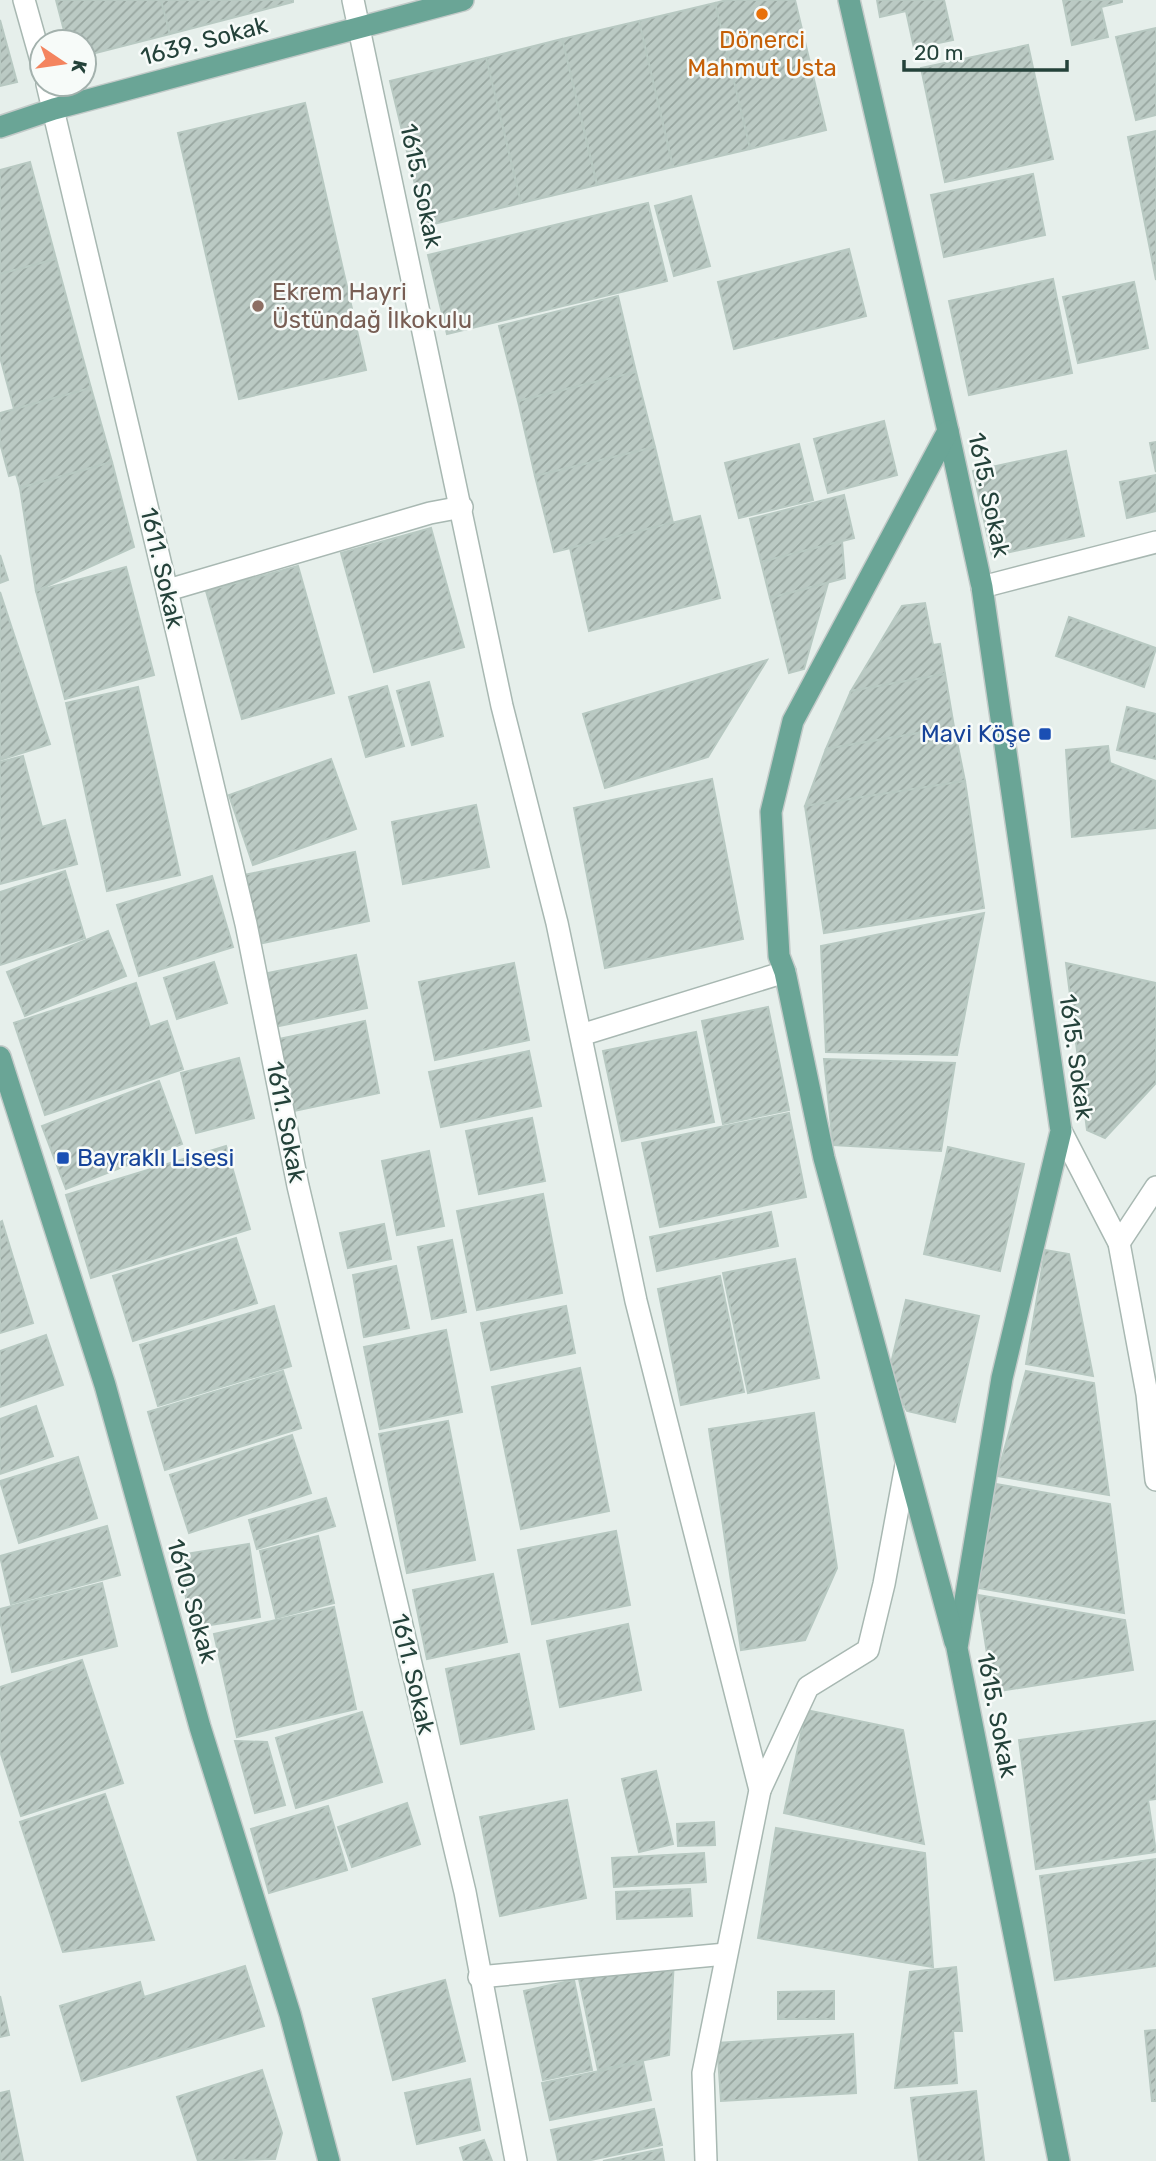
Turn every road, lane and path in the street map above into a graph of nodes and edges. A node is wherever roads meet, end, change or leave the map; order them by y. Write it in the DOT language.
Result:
graph roads {
  1 [pos="24,0"];
  2 [pos="354,0"];
  3 [pos="463,0"];
  4 [pos="849,0"];
  5 [pos="360,26"];
  6 [pos="32,28"];
  7 [pos="51,98"];
  8 [pos="54,108"];
  9 [pos="0,127"];
  10 [pos="948,431"];
  11 [pos="462,507"];
  12 [pos="1156,542"];
  13 [pos="982,587"];
  14 [pos="168,590"];
  15 [pos="785,972"];
  16 [pos="581,1035"];
  17 [pos="0,1057"];
  18 [pos="1060,1131"];
  19 [pos="1156,1187"];
  20 [pos="1119,1243"];
  21 [pos="906,1465"];
  22 [pos="1156,1480"];
  23 [pos="957,1648"];
  24 [pos="760,1790"];
  25 [pos="726,1954"];
  26 [pos="479,1977"];
  27 [pos="329,2161"];
  28 [pos="516,2161"];
  29 [pos="706,2161"];
  30 [pos="1059,2161"];
  1 -- 6 [label="street"];
  2 -- 5 [label="street, 1615. Sokak"];
  3 -- 5 [label="main road, 1639. Sokak"];
  4 -- 10 [label="main road, 1615. Sokak"];
  5 -- 8 [label="main road, 1639. Sokak"];
  5 -- 11 [label="street, 1615. Sokak"];
  7 -- 8 [label="street, 1611. Sokak"];
  8 -- 9 [label="main road, 1639. Sokak"];
  8 -- 14 [label="street, 1611. Sokak"];
  10 -- 13 [label="main road, 1615. Sokak"];
  10 -- 15 [label="main road"];
  11 -- 14 [label="street"];
  11 -- 16 [label="street, 1615. Sokak"];
  12 -- 13 [label="street"];
  13 -- 18 [label="main road, 1615. Sokak"];
  14 -- 26 [label="street, 1611. Sokak"];
  15 -- 16 [label="street"];
  15 -- 21 [label="main road"];
  16 -- 24 [label="street, 1615. Sokak"];
  17 -- 27 [label="main road, 1610. Sokak"];
  18 -- 20 [label="street"];
  18 -- 23 [label="main road, 1615. Sokak"];
  19 -- 20 [label="street"];
  20 -- 22 [label="street"];
  21 -- 23 [label="main road"];
  21 -- 24 [label="street"];
  23 -- 30 [label="main road, 1615. Sokak"];
  24 -- 25 [label="street, 1615. Sokak"];
  25 -- 26 [label="street"];
  25 -- 29 [label="street, 1615. Sokak"];
  26 -- 28 [label="street, 1611. Sokak"];
}
